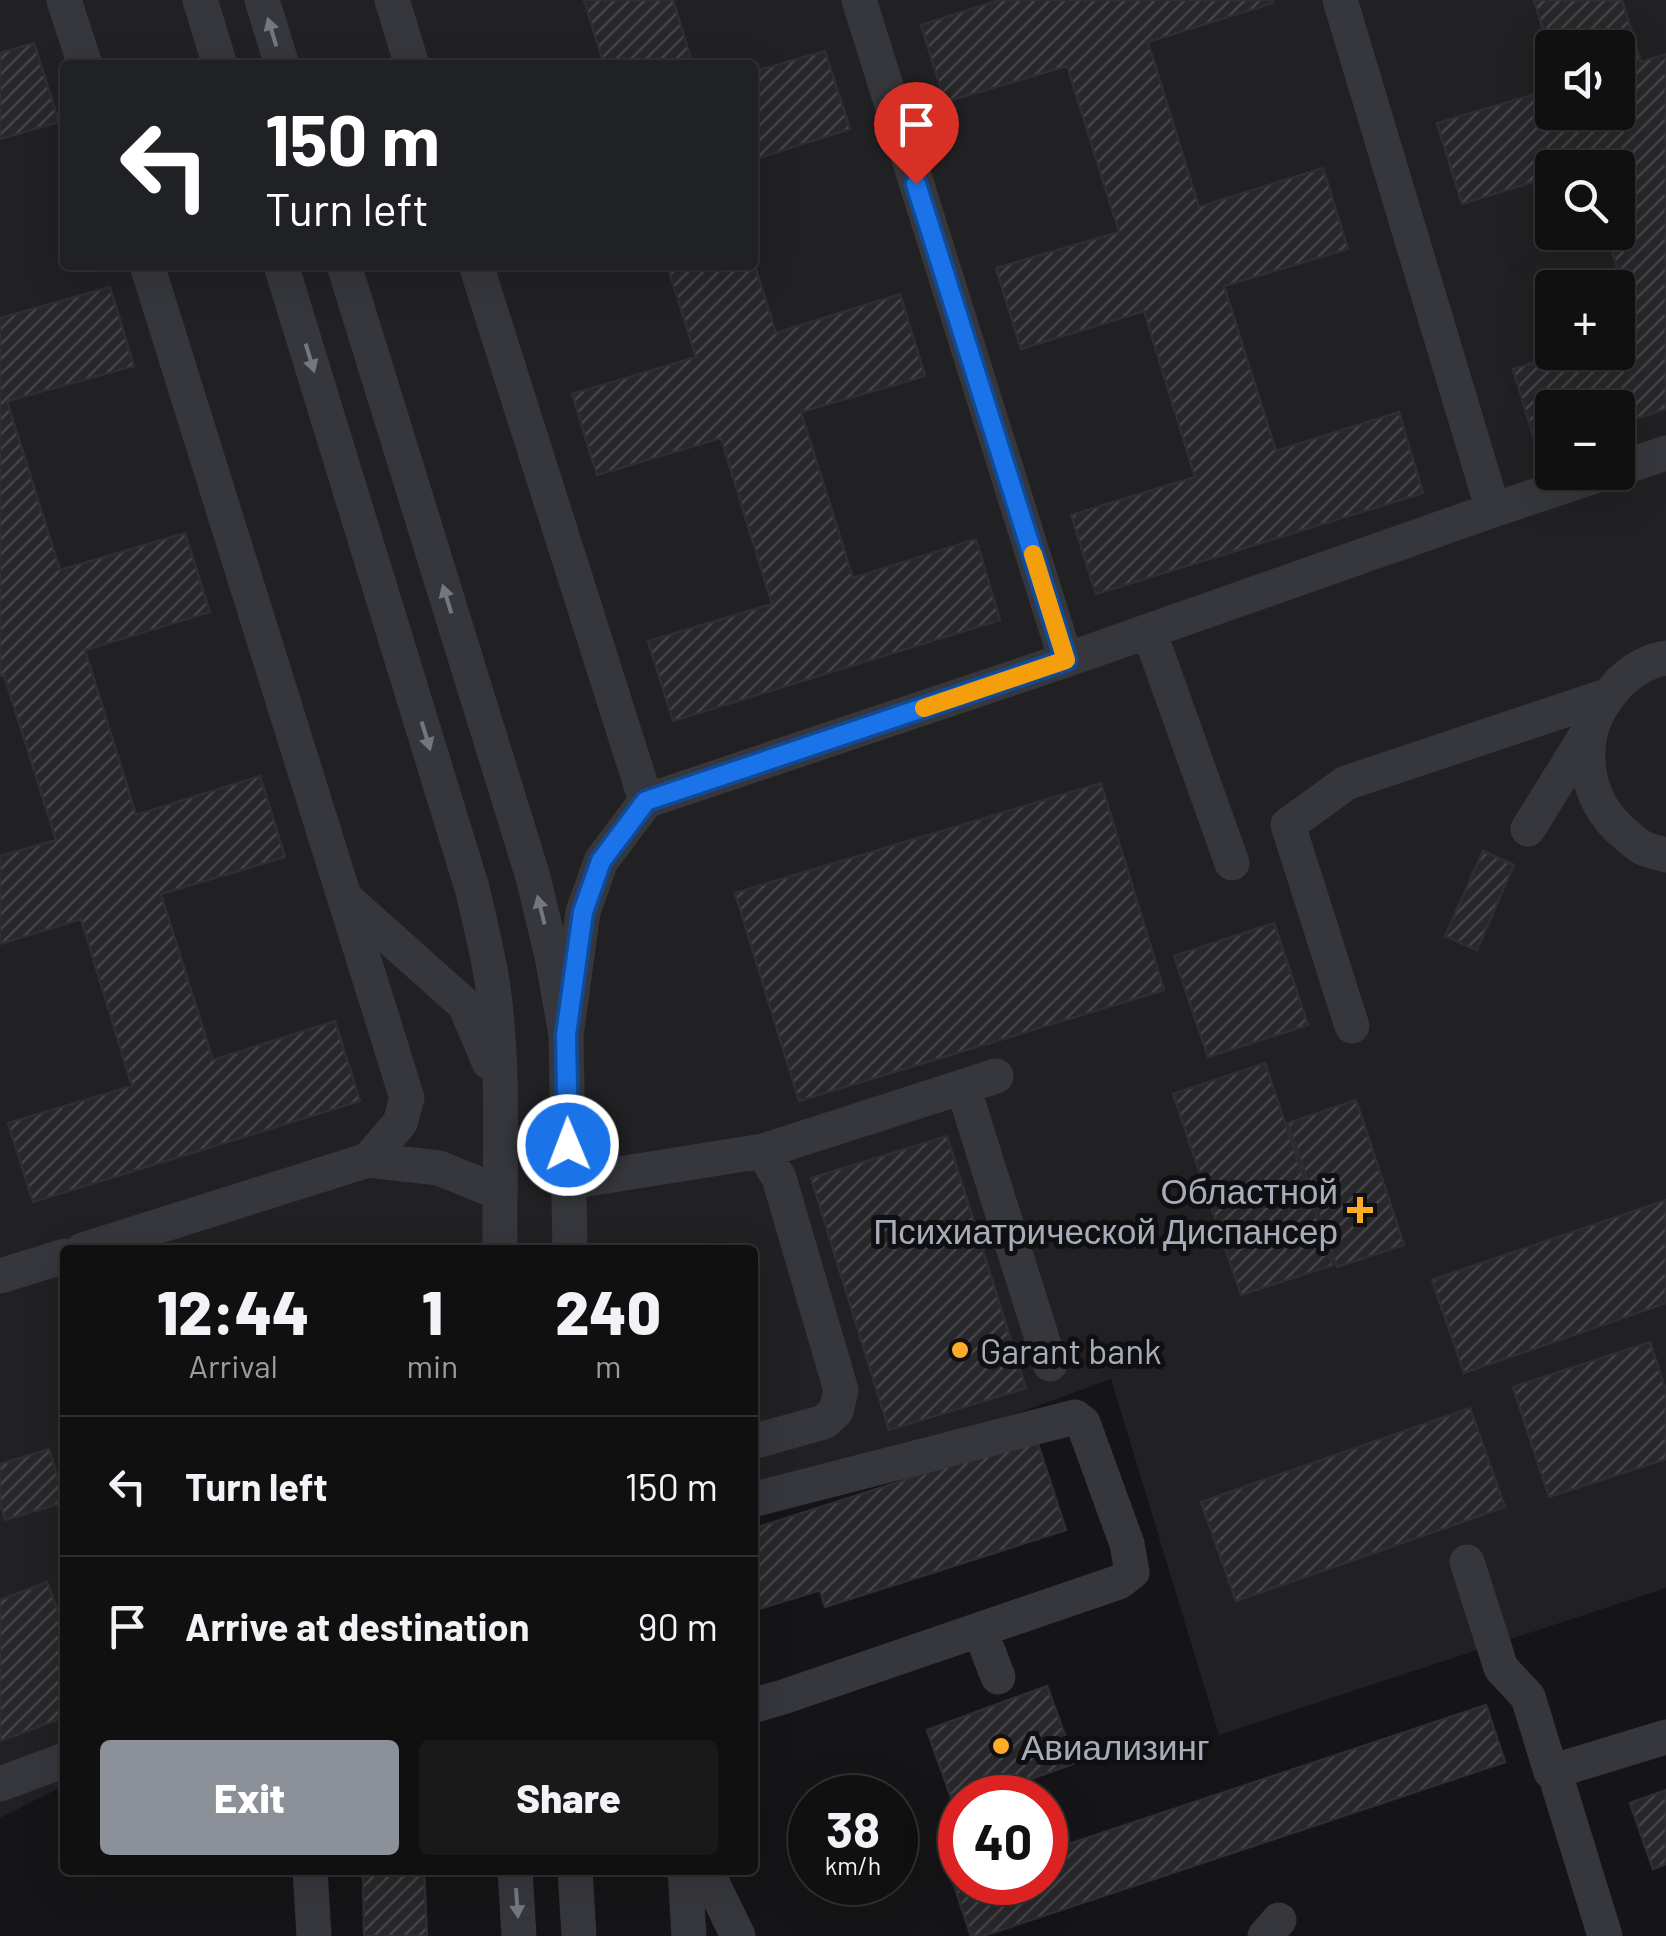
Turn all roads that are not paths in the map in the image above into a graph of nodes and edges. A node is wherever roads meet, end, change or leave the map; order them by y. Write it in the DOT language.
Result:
graph roads {
  1 [pos="64,0"];
  2 [pos="80,0"];
  3 [pos="200,0"];
  4 [pos="262,0"];
  5 [pos="392,0"];
  6 [pos="859,0"];
  7 [pos="1340,0"];
  8 [pos="83,59"];
  9 [pos="218,60"];
  10 [pos="280,60"];
  11 [pos="410,60"];
  12 [pos="150,270"];
  13 [pos="283,270"];
  14 [pos="346,270"];
  15 [pos="478,270"];
  16 [pos="1666,453"];
  17 [pos="1635,463"];
  18 [pos="1553,490"];
  19 [pos="1493,510"];
  20 [pos="1149,631"];
  21 [pos="1666,658"];
  22 [pos="1066,660"];
  23 [pos="1601,709"];
  24 [pos="646,801"];
  25 [pos="1528,829"];
  26 [pos="1666,855"];
  27 [pos="1232,863"];
  28 [pos="344,896"];
  29 [pos="1352,1026"];
  30 [pos="566,1035"];
  31 [pos="500,1090"];
  32 [pos="763,1151"];
  33 [pos="368,1160"];
  34 [pos="570,1182"];
  35 [pos="500,1193"];
  36 [pos="99,1245"];
  37 [pos="500,1245"];
  38 [pos="570,1245"];
  39 [pos="60,1257"];
  40 [pos="2,1267"];
  41 [pos="1050,1364"];
  42 [pos="758,1440"];
  43 [pos="758,1498"];
  44 [pos="1468,1562"];
  45 [pos="980,1630"];
  46 [pos="998,1676"];
  47 [pos="758,1704"];
  48 [pos="1666,1737"];
  49 [pos="60,1762"];
  50 [pos="1551,1772"];
  51 [pos="0,1784"];
  52 [pos="310,1875"];
  53 [pos="515,1875"];
  54 [pos="574,1875"];
  55 [pos="686,1875"];
  56 [pos="690,1875"];
  57 [pos="314,1936"];
  58 [pos="520,1936"];
  59 [pos="579,1936"];
  60 [pos="689,1936"];
  61 [pos="738,1936"];
  62 [pos="1605,1936"];
  1 -- 8 [label="street"];
  2 -- 8 [label="street"];
  3 -- 9 [label="street"];
  10 -- 4 [label="street, one-way"];
  5 -- 11 [label="street"];
  6 -- 22 [label="street"];
  7 -- 19 [label="street"];
  12 -- 28 [label="street"];
  13 -- 31 [label="street, one-way"];
  30 -- 14 [label="street, one-way"];
  15 -- 24 [label="street"];
  16 -- 17 [label="street"];
  18 -- 19 [label="street"];
  19 -- 20 [label="street"];
  20 -- 22 [label="street"];
  20 -- 27 [label="street"];
  21 -- 23 [label="street"];
  22 -- 24 [label="street"];
  23 -- 25 [label="street"];
  23 -- 26 [label="street"];
  23 -- 29 [label="street"];
  24 -- 30 [label="street"];
  28 -- 31 [label="street"];
  28 -- 33 [label="street"];
  30 -- 34 [label="street"];
  31 -- 35 [label="street"];
  32 -- 34 [label="street"];
  32 -- 41 [label="street"];
  32 -- 42 [label="street"];
  33 -- 35 [label="street"];
  33 -- 36 [label="street"];
  34 -- 38 [label="street"];
  35 -- 37 [label="street"];
  39 -- 40 [label="street"];
  43 -- 45 [label="street"];
  44 -- 50 [label="street"];
  45 -- 46 [label="street"];
  45 -- 47 [label="street"];
  48 -- 50 [label="street"];
  49 -- 51 [label="street"];
  50 -- 62 [label="street"];
  52 -- 57 [label="street"];
  53 -- 58 [label="street, one-way"];
  54 -- 59 [label="street"];
  55 -- 60 [label="street"];
  56 -- 61 [label="street"];
}
